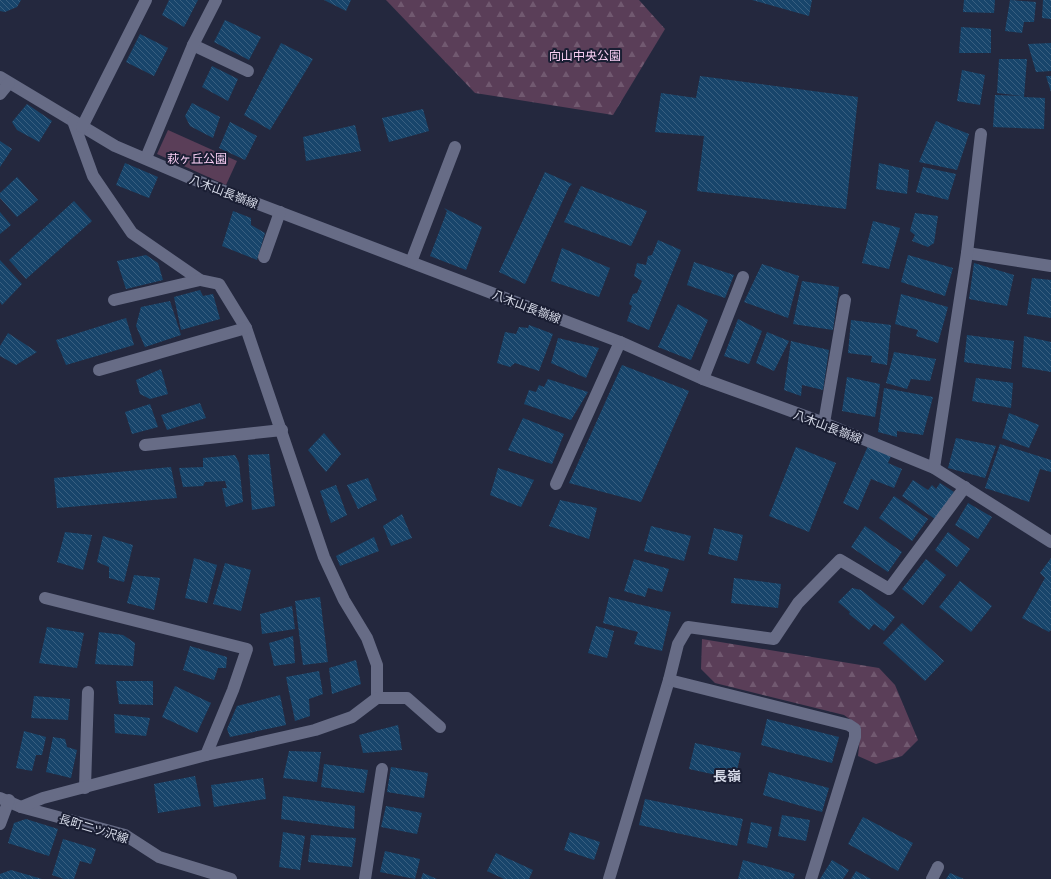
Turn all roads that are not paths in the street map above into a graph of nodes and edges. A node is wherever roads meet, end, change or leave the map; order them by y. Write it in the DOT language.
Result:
graph roads {
  1 [pos="146,0"];
  2 [pos="216,0"];
  3 [pos="193,45"];
  4 [pos="248,71"];
  5 [pos="5,80"];
  6 [pos="0,94"];
  7 [pos="78,124"];
  8 [pos="981,134"];
  9 [pos="455,147"];
  10 [pos="146,158"];
  11 [pos="280,212"];
  12 [pos="967,253"];
  13 [pos="264,257"];
  14 [pos="411,262"];
  15 [pos="1051,266"];
  16 [pos="742,277"];
  17 [pos="200,280"];
  18 [pos="114,300"];
  19 [pos="845,300"];
  20 [pos="246,328"];
  21 [pos="620,342"];
  22 [pos="98,370"];
  23 [pos="703,379"];
  24 [pos="824,423"];
  25 [pos="282,430"];
  26 [pos="145,445"];
  27 [pos="934,468"];
  28 [pos="556,484"];
  29 [pos="965,487"];
  30 [pos="1051,542"];
  31 [pos="45,598"];
  32 [pos="669,680"];
  33 [pos="88,692"];
  34 [pos="377,698"];
  35 [pos="440,727"];
  36 [pos="206,755"];
  37 [pos="382,770"];
  38 [pos="85,788"];
  39 [pos="4,799"];
  40 [pos="21,807"];
  41 [pos="0,824"];
  42 [pos="938,867"];
  43 [pos="230,879"];
  44 [pos="364,879"];
  45 [pos="608,879"];
  46 [pos="811,879"];
  47 [pos="932,879"];
  1 -- 7 [label="street"];
  2 -- 3 [label="street"];
  3 -- 4 [label="street"];
  3 -- 10 [label="street"];
  5 -- 6 [label="street"];
  5 -- 7 [label="street, 八木山長嶺線"];
  7 -- 10 [label="street, 八木山長嶺線"];
  7 -- 17 [label="street"];
  8 -- 12 [label="street"];
  9 -- 14 [label="street"];
  10 -- 11 [label="street, 八木山長嶺線"];
  11 -- 13 [label="street"];
  11 -- 14 [label="street, 八木山長嶺線"];
  12 -- 15 [label="street"];
  12 -- 27 [label="street"];
  14 -- 21 [label="street, 八木山長嶺線"];
  16 -- 23 [label="street"];
  17 -- 18 [label="street"];
  17 -- 20 [label="street"];
  19 -- 24 [label="street"];
  20 -- 22 [label="street"];
  20 -- 25 [label="street"];
  21 -- 23 [label="street, 八木山長嶺線"];
  21 -- 28 [label="street"];
  23 -- 24 [label="street, 八木山長嶺線"];
  24 -- 27 [label="street, 八木山長嶺線"];
  25 -- 26 [label="street"];
  25 -- 34 [label="street"];
  27 -- 29 [label="street, 八木山長嶺線"];
  29 -- 30 [label="street, 八木山長嶺線"];
  29 -- 32 [label="street"];
  31 -- 36 [label="street"];
  32 -- 45 [label="street"];
  32 -- 46 [label="street"];
  33 -- 38 [label="street"];
  34 -- 35 [label="street"];
  34 -- 36 [label="street"];
  36 -- 38 [label="street"];
  37 -- 44 [label="street"];
  38 -- 40 [label="street"];
  39 -- 40 [label="street, 長町二ツ沢線"];
  39 -- 41 [label="street"];
  40 -- 43 [label="street, 長町二ツ沢線"];
  42 -- 47 [label="street"];
}
